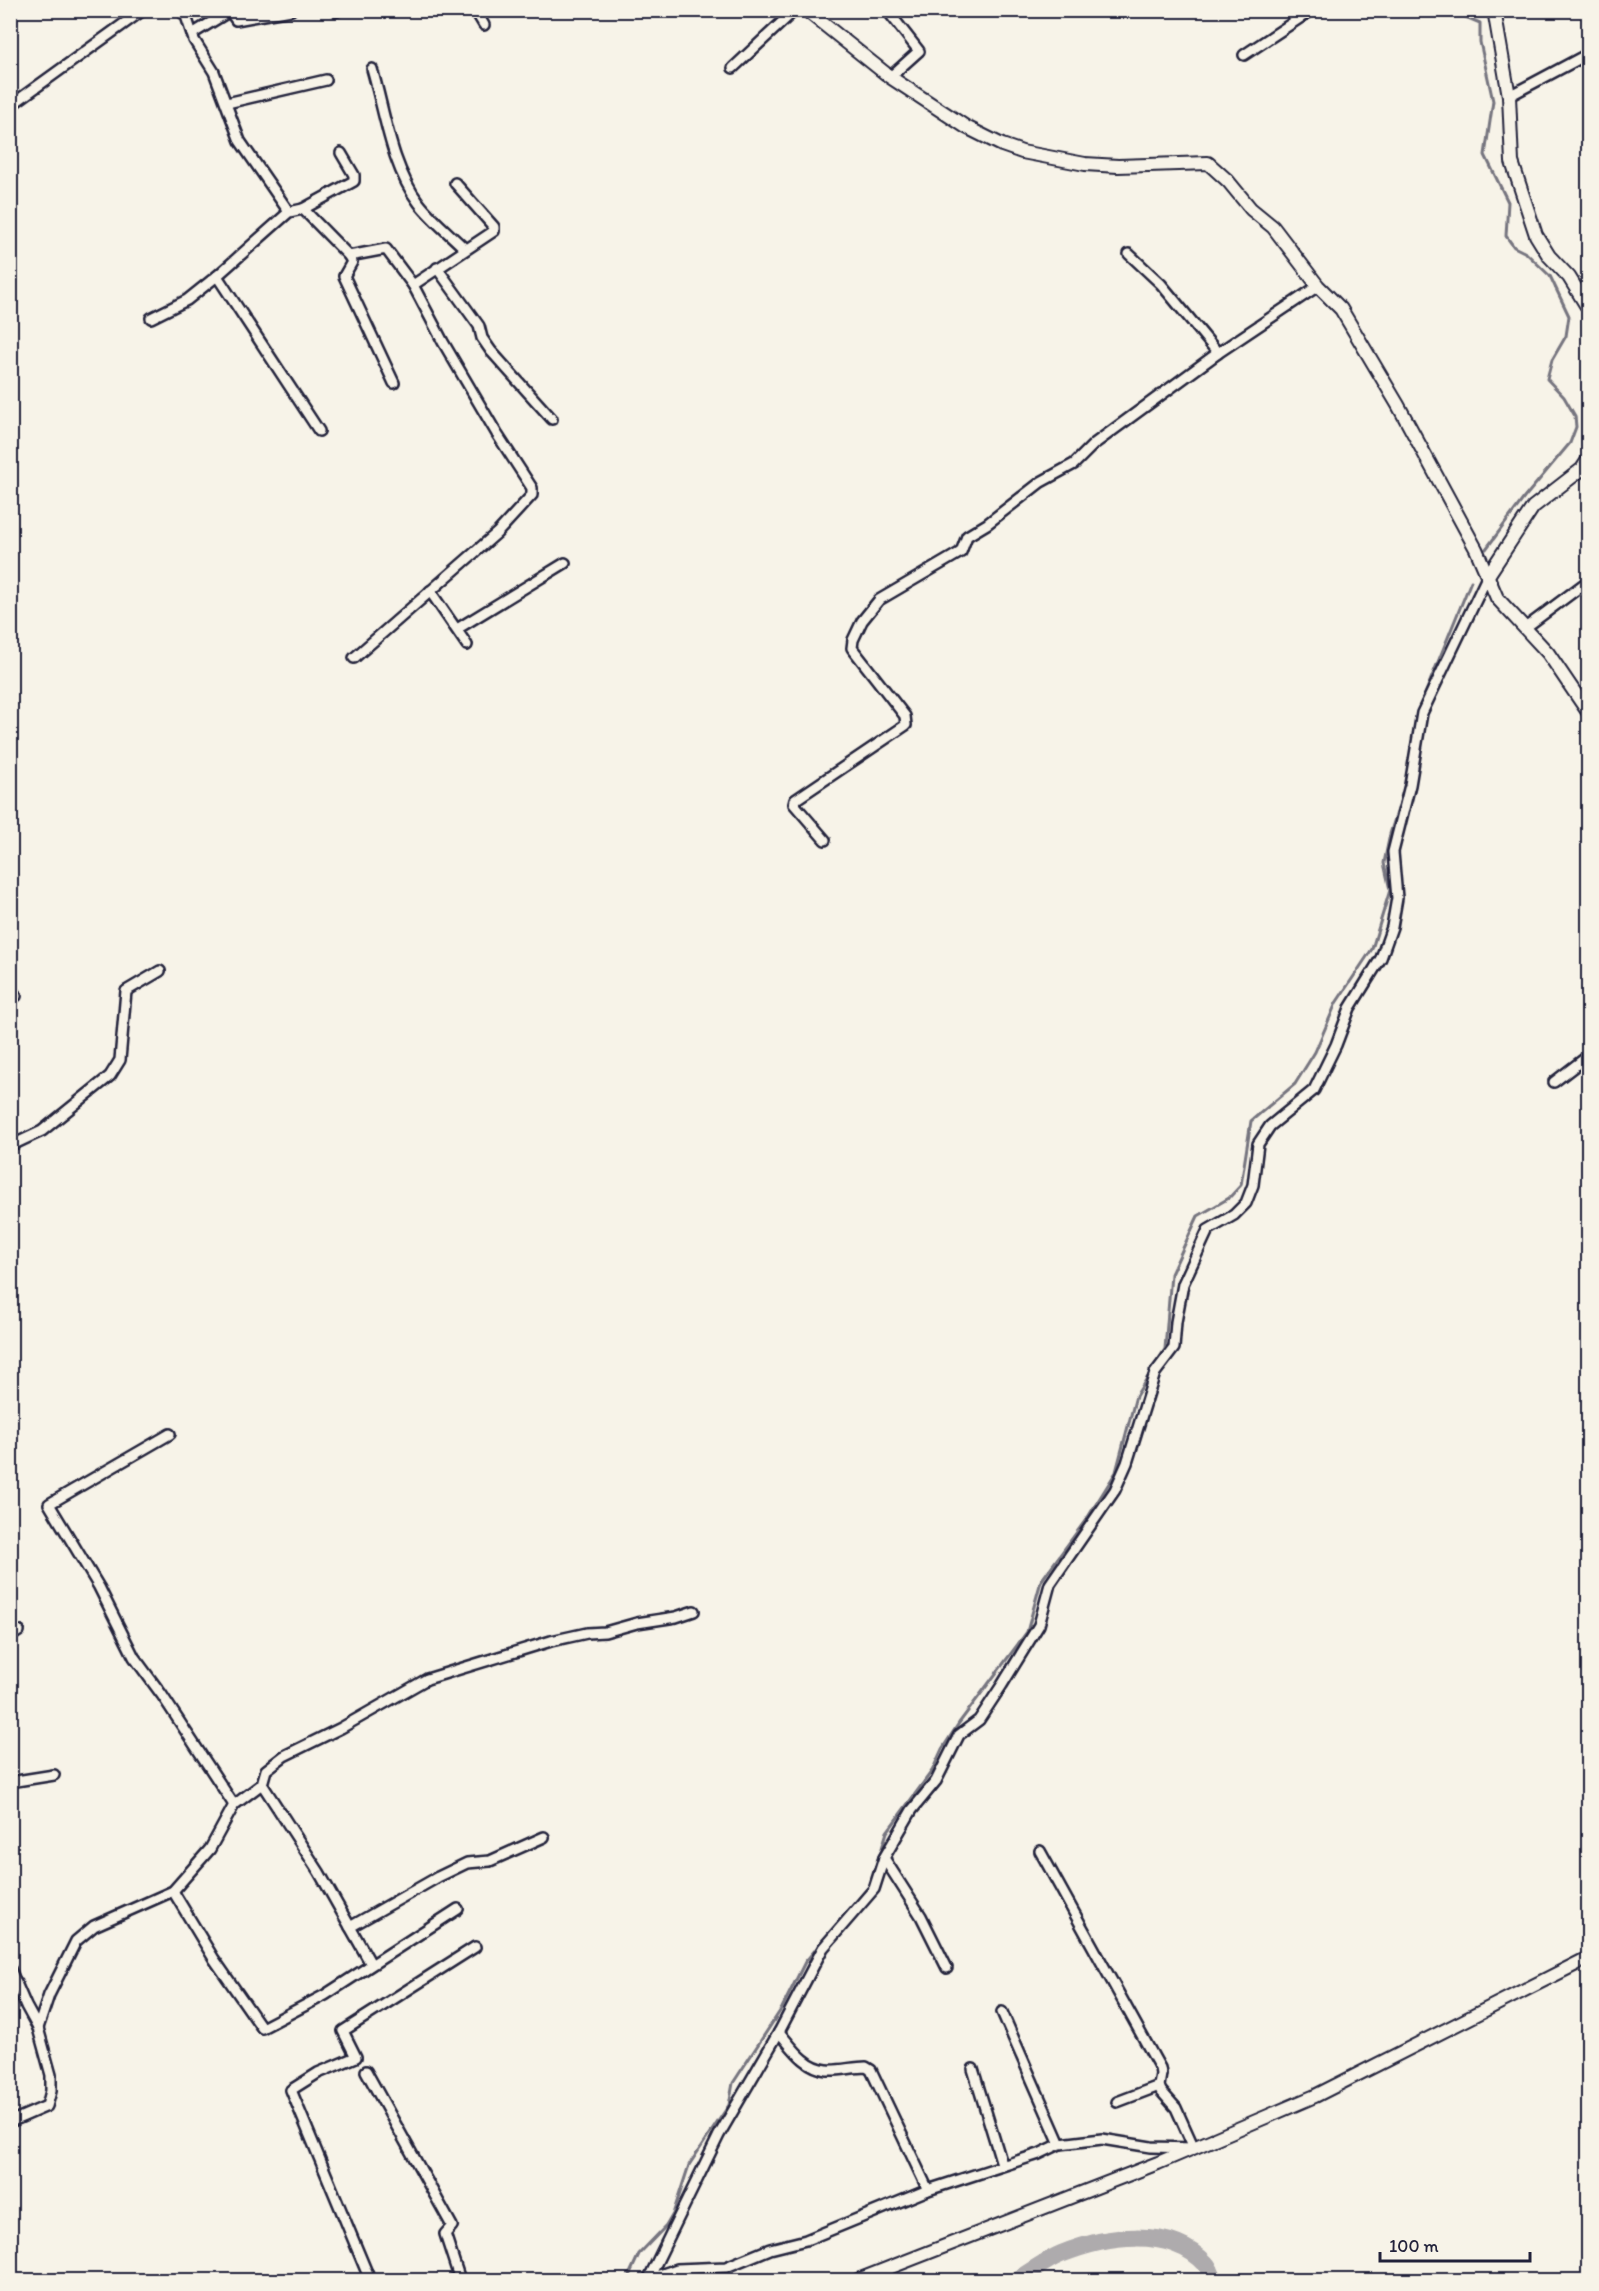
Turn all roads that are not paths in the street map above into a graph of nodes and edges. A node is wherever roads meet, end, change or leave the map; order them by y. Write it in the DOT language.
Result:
graph roads {
  1 [pos="142,10"];
  2 [pos="180,10"];
  3 [pos="291,10"];
  4 [pos="475,10"];
  5 [pos="795,10"];
  6 [pos="806,10"];
  7 [pos="887,10"];
  8 [pos="1312,10"];
  9 [pos="1494,10"];
  10 [pos="230,11"];
  11 [pos="484,25"];
  12 [pos="192,34"];
  13 [pos="1588,54"];
  14 [pos="1244,55"];
  15 [pos="733,68"];
  16 [pos="372,69"];
  17 [pos="890,77"];
  18 [pos="326,80"];
  19 [pos="1509,96"];
  20 [pos="227,103"];
  21 [pos="10,106"];
  22 [pos="341,153"];
  23 [pos="454,183"];
  24 [pos="303,209"];
  25 [pos="289,212"];
  26 [pos="465,249"];
  27 [pos="1129,254"];
  28 [pos="349,256"];
  29 [pos="437,268"];
  30 [pos="217,276"];
  31 [pos="413,285"];
  32 [pos="1318,286"];
  33 [pos="1588,308"];
  34 [pos="151,318"];
  35 [pos="1218,353"];
  36 [pos="394,383"];
  37 [pos="552,419"];
  38 [pos="319,431"];
  39 [pos="1588,459"];
  40 [pos="565,563"];
  41 [pos="1487,577"];
  42 [pos="1588,581"];
  43 [pos="430,591"];
  44 [pos="1525,628"];
  45 [pos="457,629"];
  46 [pos="467,645"];
  47 [pos="354,658"];
  48 [pos="1588,712"];
  49 [pos="825,840"];
  50 [pos="160,971"];
  51 [pos="10,988"];
  52 [pos="10,999"];
  53 [pos="1588,1056"];
  54 [pos="1554,1082"];
  55 [pos="10,1146"];
  56 [pos="170,1434"];
  57 [pos="694,1611"];
  58 [pos="19,1631"];
  59 [pos="10,1637"];
  60 [pos="54,1775"];
  61 [pos="10,1782"];
  62 [pos="261,1784"];
  63 [pos="234,1805"];
  64 [pos="544,1837"];
  65 [pos="1040,1851"];
  66 [pos="884,1858"];
  67 [pos="173,1891"];
  68 [pos="458,1909"];
  69 [pos="350,1928"];
  70 [pos="475,1947"];
  71 [pos="1588,1958"];
  72 [pos="371,1964"];
  73 [pos="947,1968"];
  74 [pos="10,1969"];
  75 [pos="1002,2012"];
  76 [pos="38,2028"];
  77 [pos="779,2032"];
  78 [pos="973,2069"];
  79 [pos="366,2071"];
  80 [pos="1159,2086"];
  81 [pos="1117,2102"];
  82 [pos="10,2122"];
  83 [pos="1060,2144"];
  84 [pos="1194,2148"];
  85 [pos="1002,2164"];
  86 [pos="928,2190"];
  87 [pos="648,2279"];
  88 [pos="370,2280"];
  89 [pos="460,2280"];
  90 [pos="858,2280"];
  1 -- 21 [label="street"];
  2 -- 12 [label="street"];
  3 -- 10 [label="street"];
  4 -- 11 [label="street"];
  5 -- 15 [label="street"];
  6 -- 17 [label="street"];
  7 -- 17 [label="street"];
  8 -- 14 [label="street"];
  9 -- 19 [label="street"];
  10 -- 12 [label="street"];
  12 -- 20 [label="street"];
  13 -- 19 [label="street"];
  16 -- 26 [label="street"];
  17 -- 32 [label="street"];
  18 -- 20 [label="street"];
  19 -- 33 [label="street"];
  20 -- 25 [label="street"];
  22 -- 24 [label="street"];
  23 -- 26 [label="street"];
  24 -- 25 [label="street"];
  24 -- 28 [label="street"];
  25 -- 30 [label="street"];
  26 -- 29 [label="street"];
  27 -- 35 [label="street"];
  28 -- 31 [label="street"];
  28 -- 36 [label="street"];
  29 -- 31 [label="street"];
  29 -- 37 [label="street"];
  30 -- 34 [label="street"];
  30 -- 38 [label="street"];
  31 -- 43 [label="street"];
  32 -- 35 [label="street"];
  32 -- 41 [label="street"];
  35 -- 49 [label="street"];
  39 -- 41 [label="street"];
  40 -- 45 [label="street"];
  41 -- 44 [label="street"];
  41 -- 66 [label="street"];
  42 -- 44 [label="street"];
  43 -- 45 [label="street"];
  43 -- 47 [label="street"];
  44 -- 48 [label="street"];
  45 -- 46 [label="street"];
  50 -- 55 [label="street"];
  51 -- 52 [label="street"];
  53 -- 54 [label="street"];
  56 -- 63 [label="street"];
  57 -- 62 [label="street"];
  58 -- 59 [label="street"];
  60 -- 61 [label="street"];
  62 -- 63 [label="street"];
  62 -- 69 [label="street"];
  63 -- 67 [label="street"];
  64 -- 69 [label="street"];
  65 -- 80 [label="street"];
  66 -- 73 [label="street"];
  66 -- 77 [label="street"];
  67 -- 72 [label="street"];
  67 -- 76 [label="street"];
  68 -- 72 [label="street"];
  69 -- 72 [label="street"];
  70 -- 88 [label="street"];
  71 -- 84 [label="street"];
  74 -- 76 [label="street"];
  75 -- 83 [label="street"];
  76 -- 82 [label="street"];
  77 -- 86 [label="street"];
  77 -- 87 [label="street"];
  78 -- 85 [label="street"];
  79 -- 89 [label="street"];
  80 -- 81 [label="street"];
  80 -- 84 [label="street"];
  83 -- 84 [label="street"];
  83 -- 85 [label="street"];
  84 -- 90 [label="street"];
  85 -- 86 [label="street"];
  86 -- 87 [label="street"];
}
